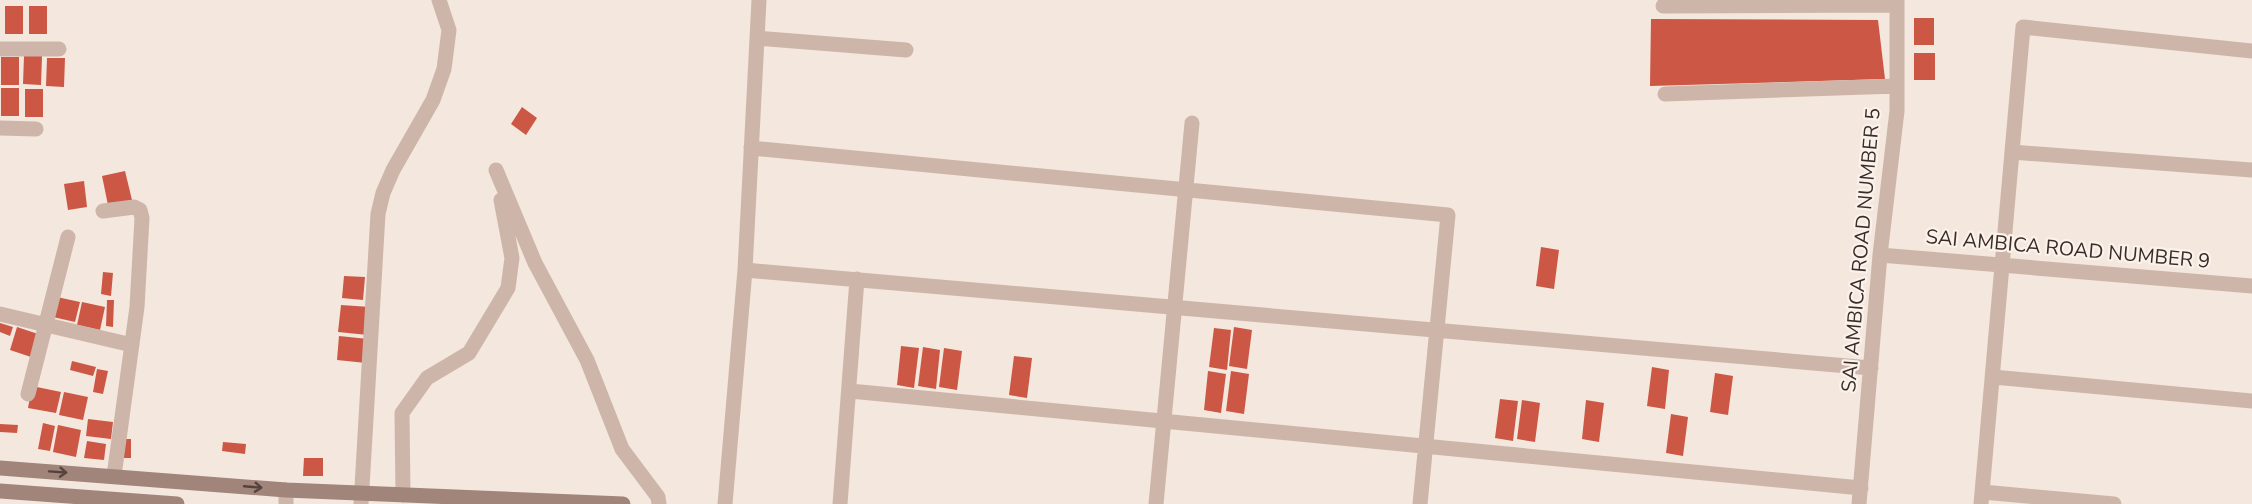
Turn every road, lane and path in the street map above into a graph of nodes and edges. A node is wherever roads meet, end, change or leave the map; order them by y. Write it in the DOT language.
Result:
graph roads {
  1 [pos="439,0"];
  2 [pos="759,0"];
  3 [pos="1897,3"];
  4 [pos="1664,6"];
  5 [pos="757,38"];
  6 [pos="59,49"];
  7 [pos="0,50"];
  8 [pos="906,50"];
  9 [pos="2252,51"];
  10 [pos="1897,86"];
  11 [pos="1665,94"];
  12 [pos="1192,123"];
  13 [pos="0,128"];
  14 [pos="36,129"];
  15 [pos="751,148"];
  16 [pos="2012,152"];
  17 [pos="2252,170"];
  18 [pos="1186,190"];
  19 [pos="103,211"];
  20 [pos="68,237"];
  21 [pos="1880,255"];
  22 [pos="2002,265"];
  23 [pos="745,270"];
  24 [pos="857,279"];
  25 [pos="2252,286"];
  26 [pos="1174,307"];
  27 [pos="0,314"];
  28 [pos="45,325"];
  29 [pos="1437,330"];
  30 [pos="132,345"];
  31 [pos="1871,368"];
  32 [pos="1993,377"];
  33 [pos="850,391"];
  34 [pos="28,394"];
  35 [pos="2252,401"];
  36 [pos="1163,421"];
  37 [pos="1426,446"];
  38 [pos="0,468"];
  39 [pos="114,476"];
  40 [pos="1861,488"];
  41 [pos="0,491"];
  42 [pos="403,495"];
  43 [pos="286,497"];
  44 [pos="1982,498"];
  45 [pos="361,499"];
  46 [pos="177,504"];
  47 [pos="622,504"];
  48 [pos="659,504"];
  49 [pos="725,504"];
  50 [pos="840,504"];
  51 [pos="1156,504"];
  52 [pos="1420,504"];
  53 [pos="1859,504"];
  54 [pos="2114,504"];
  1 -- 45 [label="street"];
  2 -- 5 [label="street"];
  3 -- 4 [label="street"];
  3 -- 10 [label="street, SAI AMBICA ROAD NUMBER 5"];
  5 -- 8 [label="street"];
  5 -- 15 [label="street"];
  6 -- 7 [label="street"];
  9 -- 16 [label="street"];
  10 -- 11 [label="street"];
  10 -- 21 [label="street, SAI AMBICA ROAD NUMBER 5"];
  12 -- 18 [label="street"];
  13 -- 14 [label="street"];
  15 -- 18 [label="street"];
  15 -- 23 [label="street"];
  16 -- 17 [label="street"];
  16 -- 22 [label="street"];
  18 -- 26 [label="street"];
  18 -- 29 [label="street"];
  19 -- 30 [label="street"];
  20 -- 28 [label="street"];
  21 -- 22 [label="street, SAI AMBICA ROAD NUMBER 9"];
  21 -- 31 [label="street, SAI AMBICA ROAD NUMBER 5"];
  22 -- 25 [label="street, SAI AMBICA ROAD NUMBER 9"];
  22 -- 32 [label="street"];
  23 -- 24 [label="street"];
  23 -- 49 [label="street"];
  24 -- 26 [label="street"];
  24 -- 33 [label="street"];
  26 -- 29 [label="street"];
  26 -- 36 [label="street"];
  27 -- 28 [label="street"];
  28 -- 30 [label="street"];
  28 -- 34 [label="street"];
  29 -- 31 [label="street"];
  29 -- 37 [label="street"];
  30 -- 39 [label="street"];
  31 -- 40 [label="street, SAI AMBICA ROAD NUMBER 5"];
  32 -- 35 [label="street"];
  32 -- 44 [label="street"];
  33 -- 36 [label="street"];
  33 -- 50 [label="street"];
  36 -- 37 [label="street"];
  36 -- 51 [label="street"];
  37 -- 40 [label="street"];
  37 -- 52 [label="street"];
  38 -- 39 [label="street, one-way"];
  39 -- 43 [label="street, one-way"];
  40 -- 53 [label="street, SAI AMBICA ROAD NUMBER 5"];
  41 -- 46 [label="street"];
  42 -- 45 [label="street"];
  42 -- 47 [label="street"];
  42 -- 48 [label="street"];
  43 -- 45 [label="street"];
  44 -- 54 [label="street"];
}
